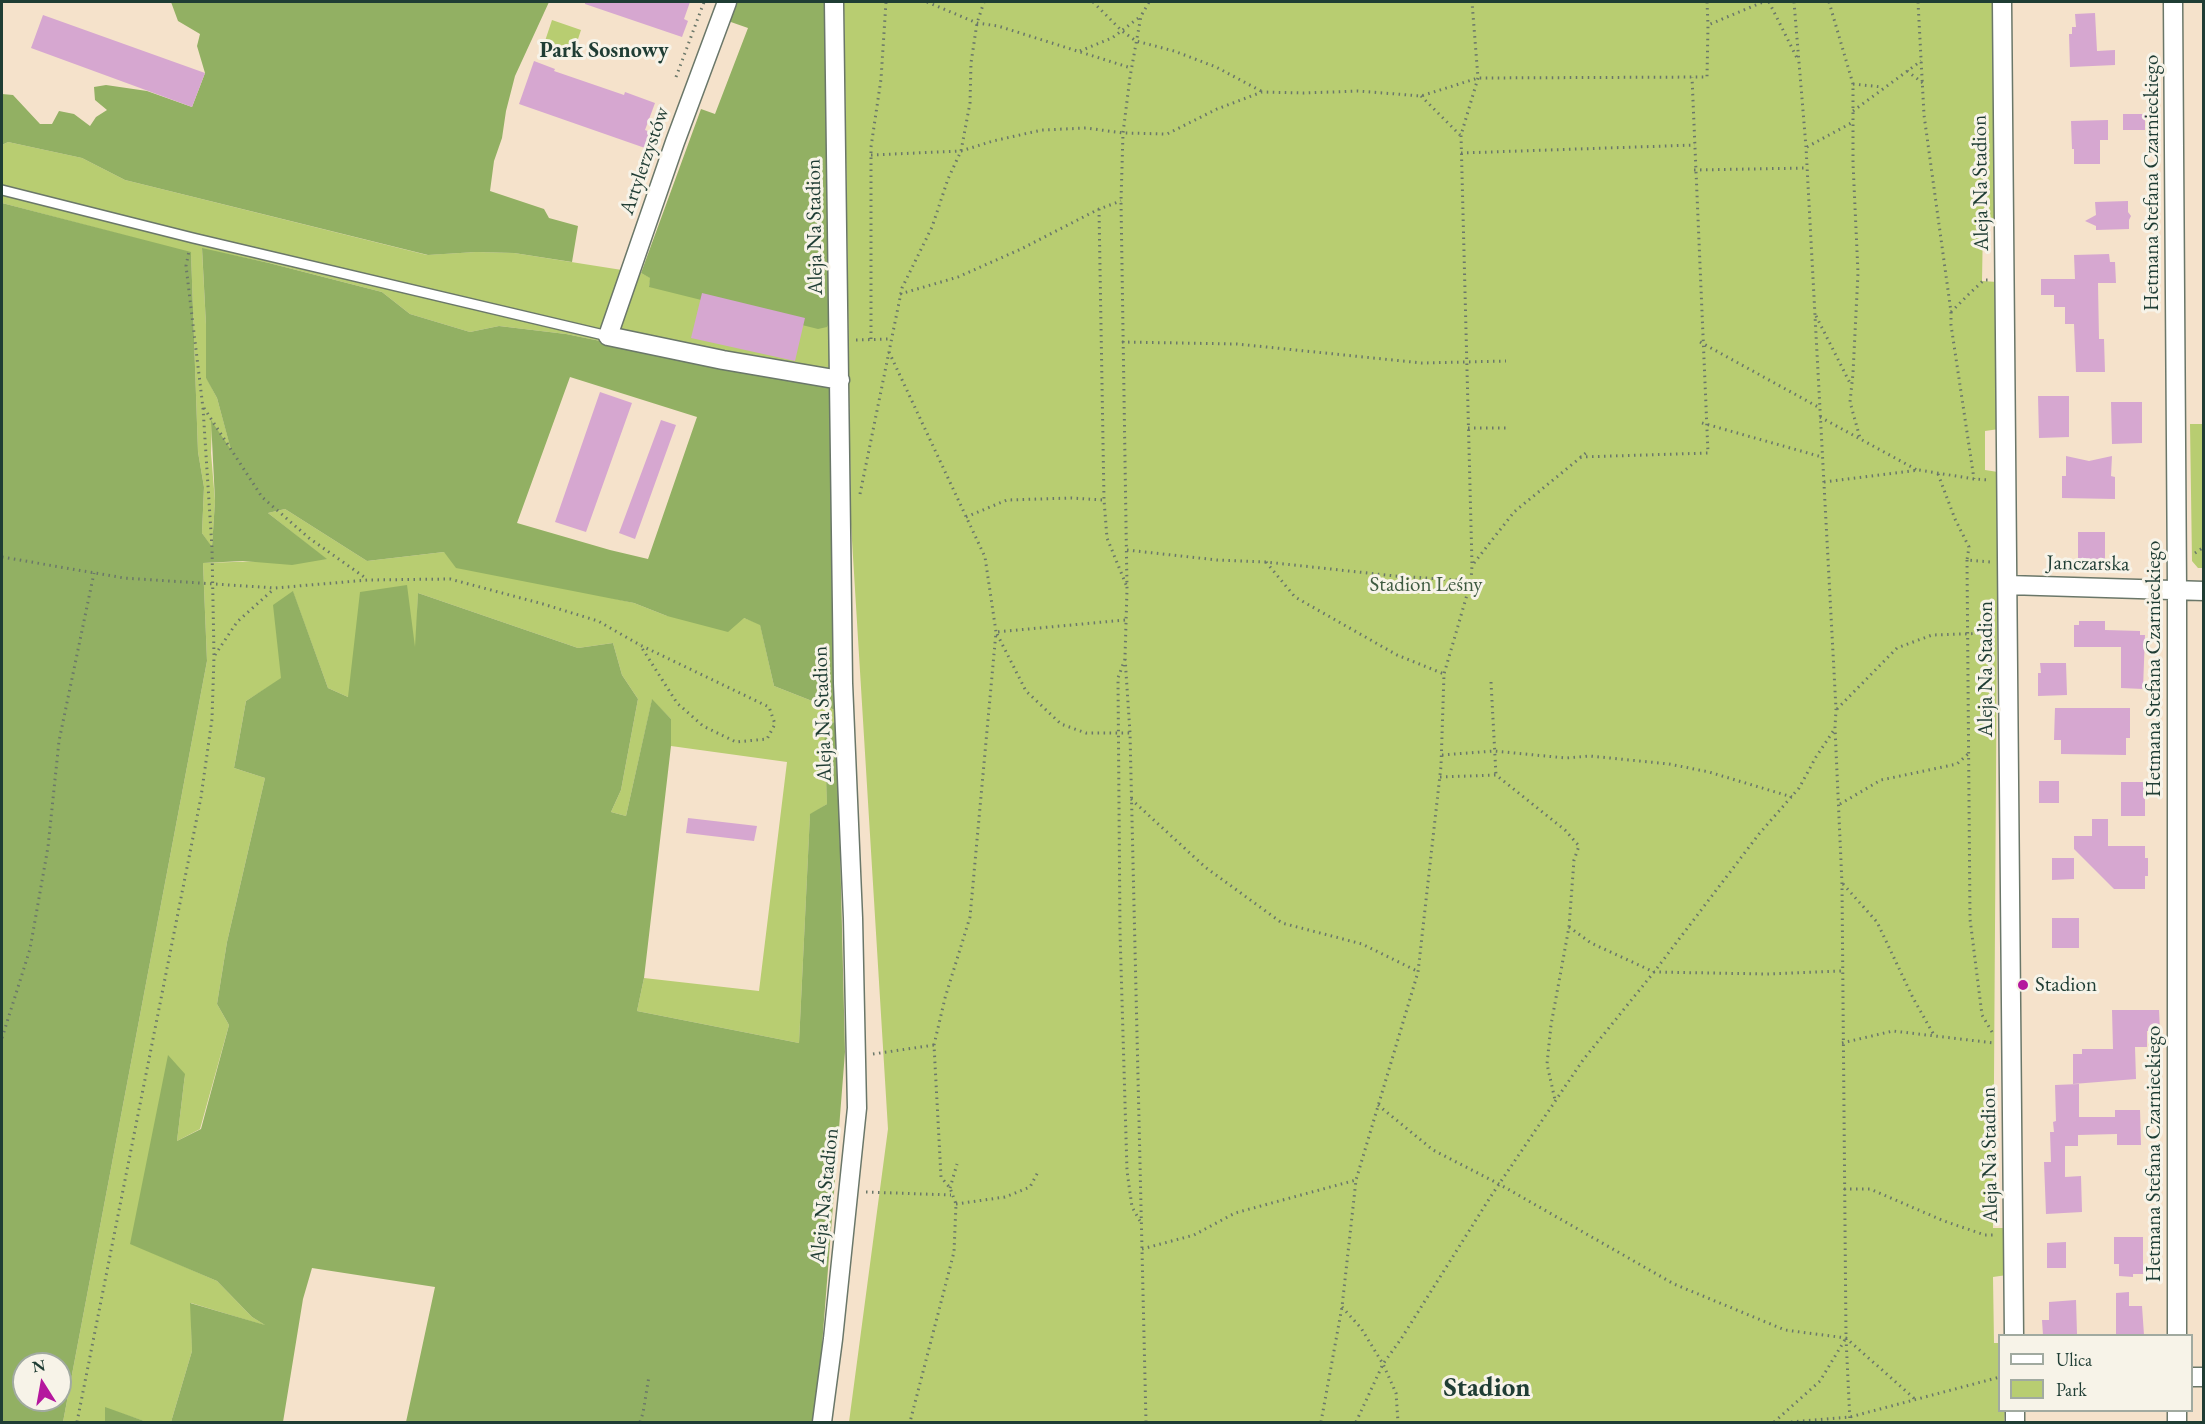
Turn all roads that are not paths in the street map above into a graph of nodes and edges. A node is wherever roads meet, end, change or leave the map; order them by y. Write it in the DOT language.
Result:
graph roads {
  1 [pos="727,2"];
  2 [pos="834,2"];
  3 [pos="2002,2"];
  4 [pos="2173,2"];
  5 [pos="2,190"];
  6 [pos="608,336"];
  7 [pos="840,380"];
  8 [pos="2008,585"];
  9 [pos="2177,589"];
  10 [pos="2204,591"];
  11 [pos="2014,1334"];
  12 [pos="2177,1334"];
  13 [pos="822,1422"];
  1 -- 6 [label="street, Artylerzystów"];
  2 -- 7 [label="street, Aleja Na Stadion"];
  3 -- 8 [label="street, Aleja Na Stadion"];
  4 -- 9 [label="street, Hetmana Stefana Czarnieckiego"];
  5 -- 6 [label="lane"];
  6 -- 7 [label="street"];
  7 -- 13 [label="street, Aleja Na Stadion"];
  8 -- 9 [label="street, Janczarska"];
  8 -- 11 [label="street, Aleja Na Stadion"];
  9 -- 10 [label="street, Janczarska"];
  9 -- 12 [label="street, Hetmana Stefana Czarnieckiego"];
}
